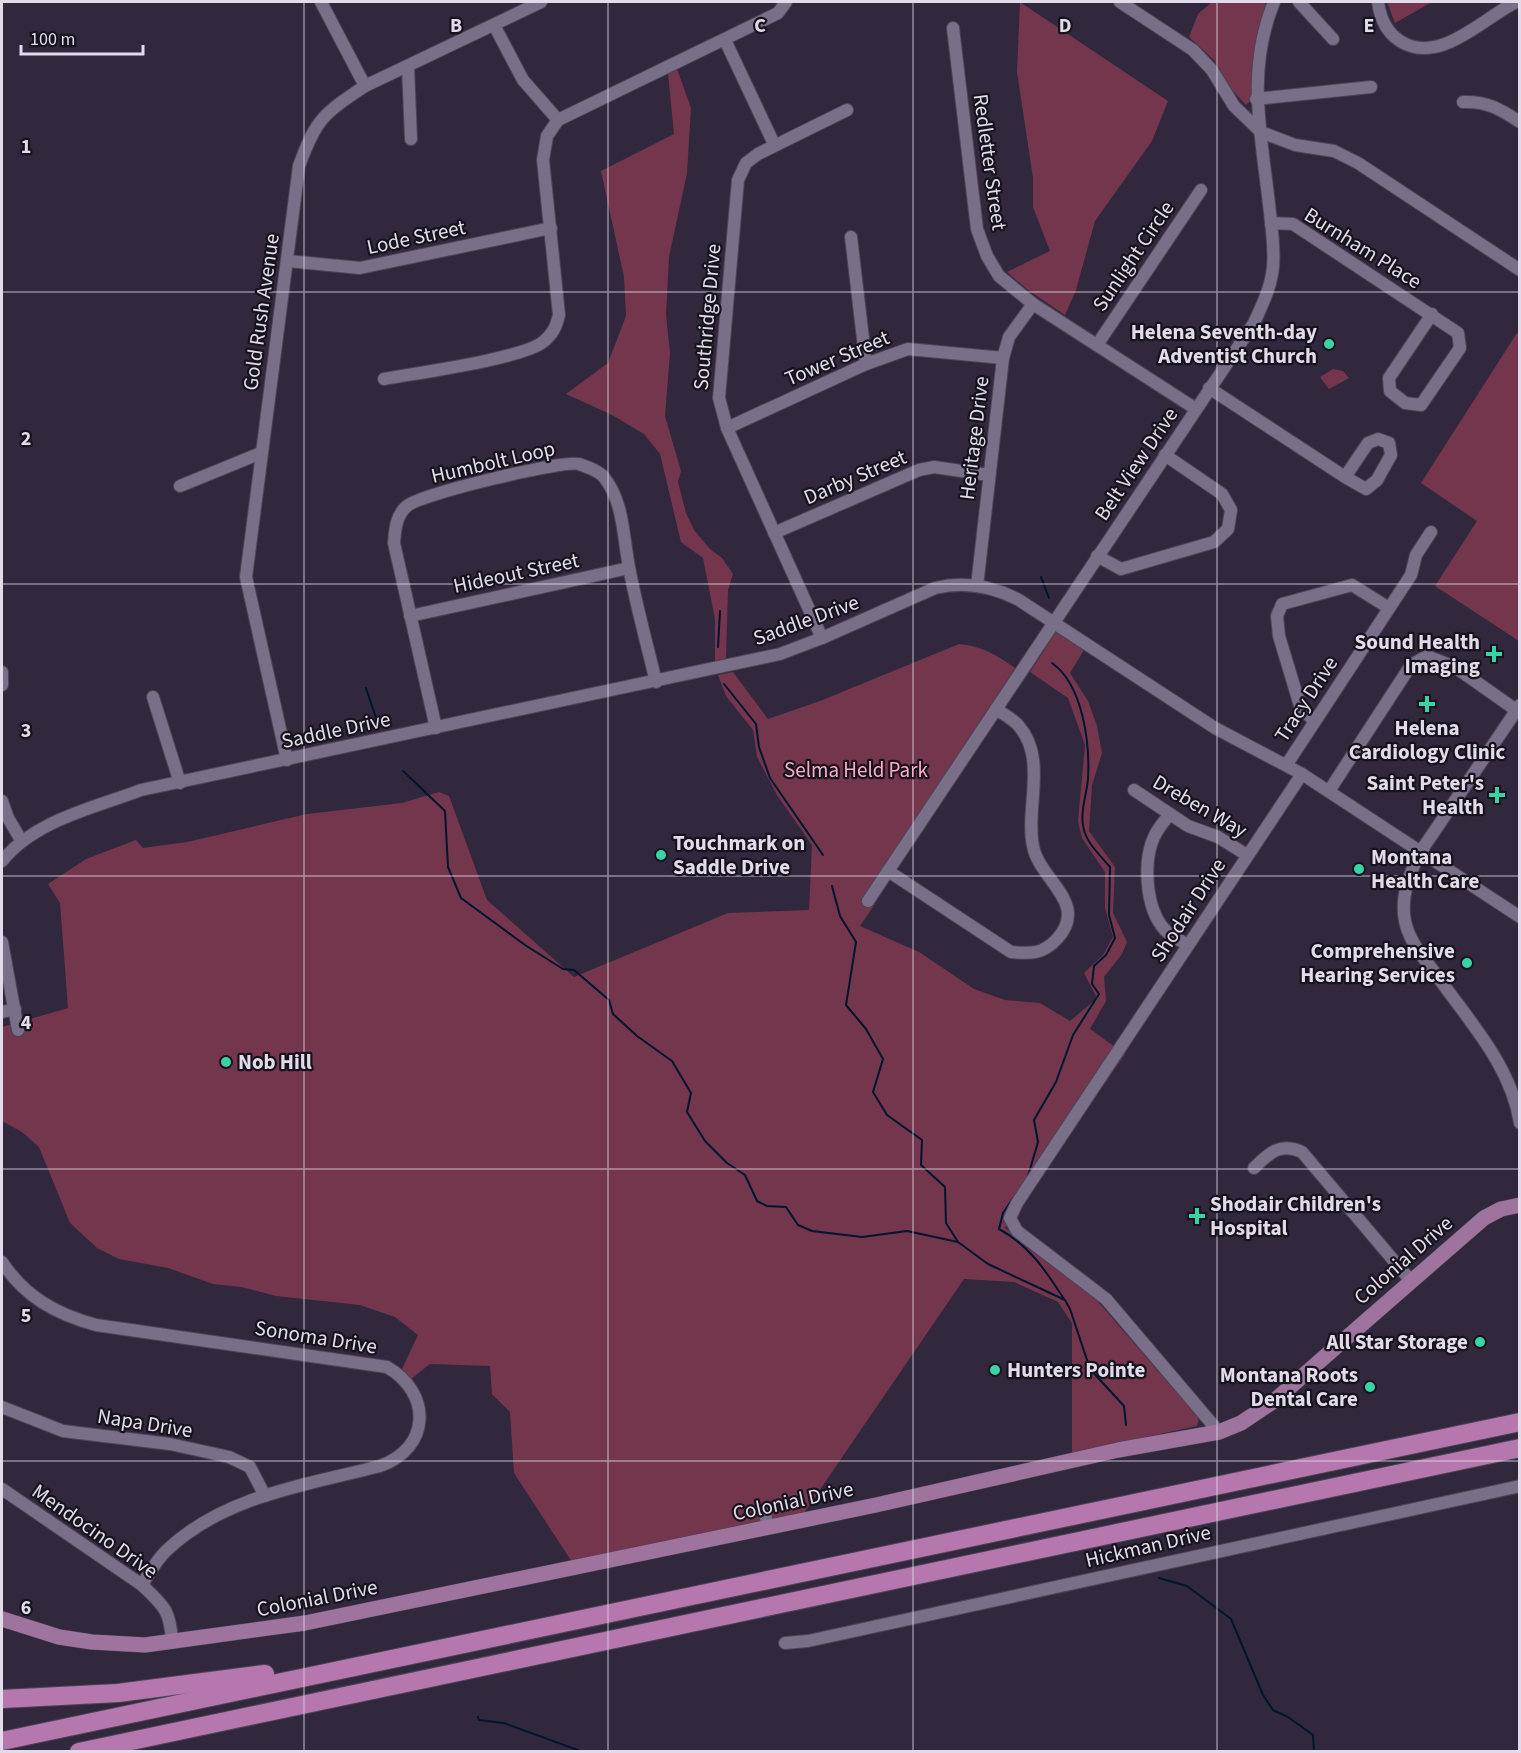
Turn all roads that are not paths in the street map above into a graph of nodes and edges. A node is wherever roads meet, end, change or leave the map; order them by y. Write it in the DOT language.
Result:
graph roads {
  1 [pos="321,2"];
  2 [pos="542,2"];
  3 [pos="786,2"];
  4 [pos="1120,2"];
  5 [pos="1274,2"];
  6 [pos="1299,2"];
  7 [pos="1378,2"];
  8 [pos="1516,2"];
  9 [pos="495,24"];
  10 [pos="953,28"];
  11 [pos="1333,39"];
  12 [pos="725,40"];
  13 [pos="408,67"];
  14 [pos="365,86"];
  15 [pos="1371,87"];
  16 [pos="1256,99"];
  17 [pos="1463,102"];
  18 [pos="848,110"];
  19 [pos="558,120"];
  20 [pos="1520,122"];
  21 [pos="1261,132"];
  22 [pos="411,139"];
  23 [pos="774,144"];
  24 [pos="1201,190"];
  25 [pos="1271,223"];
  26 [pos="551,228"];
  27 [pos="851,237"];
  28 [pos="288,261"];
  29 [pos="1520,270"];
  30 [pos="1033,304"];
  31 [pos="1432,314"];
  32 [pos="1097,345"];
  33 [pos="1003,358"];
  34 [pos="866,364"];
  35 [pos="384,379"];
  36 [pos="1209,388"];
  37 [pos="1196,409"];
  38 [pos="727,428"];
  39 [pos="261,453"];
  40 [pos="1165,455"];
  41 [pos="989,475"];
  42 [pos="1345,477"];
  43 [pos="180,486"];
  44 [pos="1431,532"];
  45 [pos="774,533"];
  46 [pos="1097,556"];
  47 [pos="629,568"];
  48 [pos="977,586"];
  49 [pos="1389,608"];
  50 [pos="410,616"];
  51 [pos="1054,622"];
  52 [pos="822,639"];
  53 [pos="2,672"];
  54 [pos="656,682"];
  55 [pos="2,685"];
  56 [pos="153,697"];
  57 [pos="1518,707"];
  58 [pos="996,709"];
  59 [pos="1314,720"];
  60 [pos="436,728"];
  61 [pos="287,760"];
  62 [pos="1287,764"];
  63 [pos="1302,774"];
  64 [pos="180,783"];
  65 [pos="1134,790"];
  66 [pos="1329,791"];
  67 [pos="2,801"];
  68 [pos="1170,814"];
  69 [pos="21,840"];
  70 [pos="1421,851"];
  71 [pos="1247,855"];
  72 [pos="2,861"];
  73 [pos="888,871"];
  74 [pos="868,901"];
  75 [pos="1520,917"];
  76 [pos="2,942"];
  77 [pos="1188,945"];
  78 [pos="15,1009"];
  79 [pos="2,1012"];
  80 [pos="18,1030"];
  81 [pos="1520,1123"];
  82 [pos="1254,1168"];
  83 [pos="1520,1205"];
  84 [pos="2,1262"];
  85 [pos="1411,1281"];
  86 [pos="2,1407"];
  87 [pos="1520,1422"];
  88 [pos="1219,1432"];
  89 [pos="1520,1448"];
  90 [pos="1520,1486"];
  91 [pos="2,1489"];
  92 [pos="265,1496"];
  93 [pos="142,1585"];
  94 [pos="2,1618"];
  95 [pos="172,1641"];
  96 [pos="784,1643"];
  97 [pos="371,1663"];
  98 [pos="2,1698"];
  99 [pos="318,1701"];
  100 [pos="2,1741"];
  101 [pos="79,1752"];
  102 [pos="142,1752"];
  1 -- 14 [label="street"];
  2 -- 9 [label="street, Gold Rush Avenue"];
  3 -- 12 [label="street"];
  4 -- 21 [label="street"];
  5 -- 16 [label="street, Belt View Drive"];
  6 -- 11 [label="street"];
  7 -- 8 [label="street"];
  9 -- 13 [label="street, Gold Rush Avenue"];
  9 -- 19 [label="street"];
  10 -- 30 [label="street, Redletter Street"];
  12 -- 19 [label="street"];
  12 -- 23 [label="street"];
  13 -- 14 [label="street, Gold Rush Avenue"];
  13 -- 22 [label="street"];
  14 -- 28 [label="street, Gold Rush Avenue"];
  15 -- 16 [label="street"];
  16 -- 21 [label="street, Belt View Drive"];
  17 -- 20 [label="street"];
  18 -- 23 [label="street, Southridge Drive"];
  19 -- 26 [label="street"];
  21 -- 25 [label="street, Belt View Drive"];
  21 -- 29 [label="street"];
  23 -- 38 [label="street, Southridge Drive"];
  24 -- 32 [label="street, Sunlight Circle"];
  25 -- 31 [label="street, Burnham Place"];
  25 -- 36 [label="street, Belt View Drive"];
  26 -- 28 [label="street, Lode Street"];
  26 -- 35 [label="street"];
  27 -- 34 [label="street"];
  28 -- 39 [label="street, Gold Rush Avenue"];
  30 -- 32 [label="street, Redletter Street"];
  30 -- 33 [label="street, Heritage Drive"];
  31 -- 31 [label="street, Burnham Place"];
  32 -- 37 [label="street, Redletter Street"];
  33 -- 34 [label="street, Tower Street"];
  33 -- 41 [label="street, Heritage Drive"];
  34 -- 38 [label="street, Tower Street"];
  36 -- 37 [label="street, Belt View Drive"];
  36 -- 42 [label="street"];
  37 -- 40 [label="street, Belt View Drive"];
  38 -- 45 [label="street, Southridge Drive"];
  39 -- 43 [label="street"];
  39 -- 61 [label="street, Gold Rush Avenue"];
  40 -- 46 [label="street, Belt View Drive"];
  40 -- 46 [label="street"];
  41 -- 45 [label="street, Darby Street"];
  41 -- 48 [label="street, Heritage Drive"];
  44 -- 49 [label="street, Tracy Drive"];
  45 -- 52 [label="street, Southridge Drive"];
  46 -- 51 [label="street, Belt View Drive"];
  47 -- 50 [label="street, Hideout Street"];
  47 -- 50 [label="street, Humbolt Loop"];
  47 -- 54 [label="street, Humbolt Loop"];
  48 -- 51 [label="street, Saddle Drive"];
  48 -- 52 [label="street, Saddle Drive"];
  49 -- 59 [label="street, Tracy Drive"];
  49 -- 59 [label="street"];
  50 -- 60 [label="street, Humbolt Loop"];
  51 -- 58 [label="street, Belt View Drive"];
  51 -- 62 [label="street, Saddle Drive"];
  52 -- 54 [label="street, Saddle Drive"];
  53 -- 55 [label="street"];
  54 -- 60 [label="street, Saddle Drive"];
  56 -- 64 [label="street"];
  57 -- 66 [label="street"];
  57 -- 70 [label="street"];
  58 -- 73 [label="street, Belt View Drive"];
  58 -- 73 [label="street"];
  59 -- 62 [label="street, Tracy Drive"];
  60 -- 61 [label="street, Saddle Drive"];
  61 -- 64 [label="street, Saddle Drive"];
  62 -- 63 [label="street, Saddle Drive"];
  63 -- 66 [label="street, Saddle Drive"];
  63 -- 71 [label="street, Shodair Drive"];
  64 -- 69 [label="street, Saddle Drive"];
  65 -- 68 [label="street, Dreben Way"];
  66 -- 70 [label="street, Saddle Drive"];
  67 -- 69 [label="street"];
  68 -- 71 [label="street, Dreben Way"];
  68 -- 77 [label="street"];
  69 -- 72 [label="street, Saddle Drive"];
  70 -- 75 [label="street, Saddle Drive"];
  70 -- 81 [label="street"];
  71 -- 77 [label="street, Shodair Drive"];
  73 -- 74 [label="street, Belt View Drive"];
  76 -- 78 [label="street"];
  77 -- 88 [label="street, Shodair Drive"];
  78 -- 79 [label="street"];
  78 -- 80 [label="street"];
  82 -- 85 [label="street"];
  83 -- 85 [label="main road, Colonial Drive"];
  84 -- 92 [label="street, Sonoma Drive"];
  85 -- 88 [label="main road, Colonial Drive"];
  86 -- 92 [label="street, Napa Drive"];
  87 -- 97 [label="highway"];
  88 -- 95 [label="main road, Colonial Drive"];
  89 -- 99 [label="highway"];
  90 -- 96 [label="street, Hickman Drive"];
  91 -- 93 [label="street, Mendocino Drive"];
  92 -- 93 [label="street, Sonoma Drive"];
  93 -- 95 [label="street, Mendocino Drive"];
  94 -- 95 [label="main road, Colonial Drive"];
  97 -- 98 [label="highway"];
  97 -- 100 [label="highway"];
  99 -- 101 [label="highway"];
  99 -- 102 [label="highway"];
}
